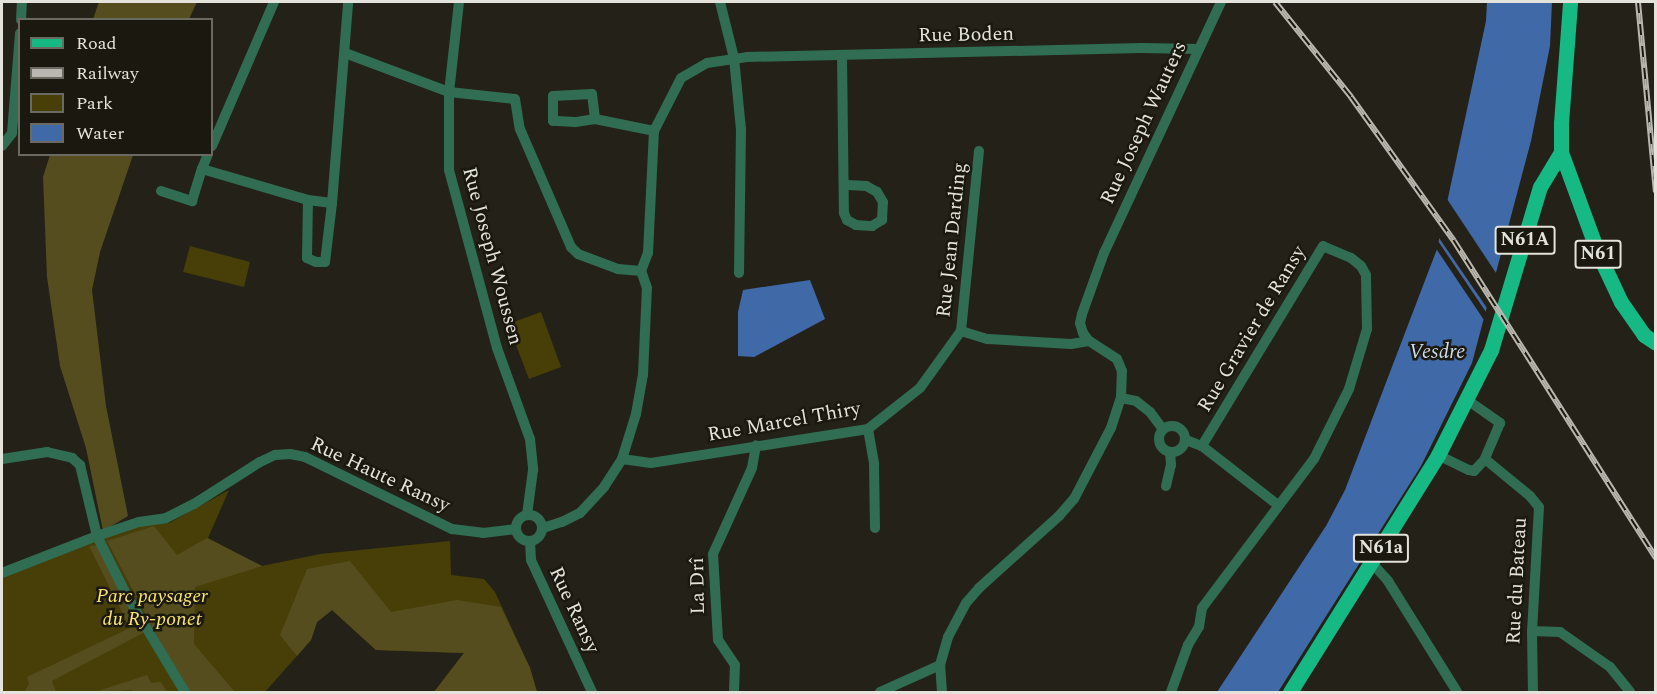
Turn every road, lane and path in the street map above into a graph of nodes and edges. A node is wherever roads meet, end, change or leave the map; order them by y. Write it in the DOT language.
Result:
graph roads {
  1 [pos="22,2"];
  2 [pos="274,2"];
  3 [pos="348,2"];
  4 [pos="459,2"];
  5 [pos="720,2"];
  6 [pos="1221,2"];
  7 [pos="1570,2"];
  8 [pos="21,18"];
  9 [pos="1199,49"];
  10 [pos="345,53"];
  11 [pos="842,56"];
  12 [pos="18,58"];
  13 [pos="735,58"];
  14 [pos="449,92"];
  15 [pos="595,119"];
  16 [pos="654,131"];
  17 [pos="213,144"];
  18 [pos="2,146"];
  19 [pos="979,151"];
  20 [pos="1561,152"];
  21 [pos="207,156"];
  22 [pos="202,169"];
  23 [pos="844,185"];
  24 [pos="1571,185"];
  25 [pos="1540,187"];
  26 [pos="161,191"];
  27 [pos="308,200"];
  28 [pos="332,202"];
  29 [pos="641,271"];
  30 [pos="739,273"];
  31 [pos="1510,292"];
  32 [pos="961,332"];
  33 [pos="1089,341"];
  34 [pos="1656,343"];
  35 [pos="1121,398"];
  36 [pos="1466,399"];
  37 [pos="868,429"];
  38 [pos="1163,429"];
  39 [pos="1186,440"];
  40 [pos="756,445"];
  41 [pos="1202,446"];
  42 [pos="1170,452"];
  43 [pos="1438,455"];
  44 [pos="2,459"];
  45 [pos="622,459"];
  46 [pos="1485,459"];
  47 [pos="1166,486"];
  48 [pos="1278,504"];
  49 [pos="527,514"];
  50 [pos="543,528"];
  51 [pos="875,528"];
  52 [pos="516,529"];
  53 [pos="97,536"];
  54 [pos="530,541"];
  55 [pos="1372,564"];
  56 [pos="2,573"];
  57 [pos="1532,632"];
  58 [pos="940,665"];
  59 [pos="185,693"];
  60 [pos="592,693"];
  61 [pos="734,693"];
  62 [pos="880,693"];
  63 [pos="942,693"];
  64 [pos="1171,693"];
  65 [pos="1290,693"];
  66 [pos="1457,693"];
  67 [pos="1533,693"];
  68 [pos="1630,693"];
  1 -- 8 [label="street"];
  2 -- 17 [label="street"];
  3 -- 10 [label="street"];
  4 -- 14 [label="street, Rue Joseph Woussen"];
  5 -- 13 [label="street"];
  6 -- 9 [label="street, Rue Joseph Wauters"];
  7 -- 20 [label="main road, N61"];
  9 -- 11 [label="street, Rue Boden"];
  9 -- 33 [label="street, Rue Joseph Wauters"];
  10 -- 14 [label="street"];
  10 -- 28 [label="street"];
  11 -- 13 [label="street, Rue Boden"];
  11 -- 23 [label="street"];
  12 -- 18 [label="street"];
  13 -- 16 [label="street, Rue Boden"];
  13 -- 30 [label="street"];
  14 -- 29 [label="street"];
  14 -- 49 [label="street, Rue Joseph Woussen"];
  15 -- 15 [label="street"];
  15 -- 16 [label="street"];
  16 -- 29 [label="street"];
  19 -- 32 [label="street, Rue Jean Darding"];
  20 -- 24 [label="main road, N61"];
  20 -- 25 [label="main road"];
  21 -- 22 [label="street"];
  22 -- 26 [label="street"];
  22 -- 27 [label="street"];
  23 -- 23 [label="street"];
  24 -- 25 [label="main road"];
  24 -- 34 [label="main road, N61"];
  25 -- 31 [label="main road, N61A"];
  27 -- 28 [label="street"];
  27 -- 28 [label="street"];
  29 -- 45 [label="street"];
  31 -- 36 [label="main road, N61a"];
  32 -- 33 [label="street"];
  32 -- 37 [label="street, Rue Marcel Thiry"];
  33 -- 35 [label="street"];
  35 -- 38 [label="street"];
  35 -- 58 [label="street"];
  36 -- 43 [label="main road, N61a"];
  36 -- 46 [label="street"];
  37 -- 40 [label="street, Rue Marcel Thiry"];
  37 -- 51 [label="street"];
  38 -- 39 [label="street"];
  38 -- 42 [label="street"];
  39 -- 41 [label="street"];
  39 -- 42 [label="street"];
  40 -- 45 [label="street, Rue Marcel Thiry"];
  40 -- 61 [label="street, La Drî"];
  41 -- 48 [label="street"];
  41 -- 48 [label="street, Rue Gravier de Ransy"];
  42 -- 47 [label="street"];
  43 -- 46 [label="street"];
  43 -- 55 [label="main road, N61a"];
  44 -- 53 [label="street"];
  45 -- 50 [label="street"];
  46 -- 57 [label="street, Rue du Bateau"];
  48 -- 64 [label="street, Rue Gravier de Ransy"];
  49 -- 50 [label="street"];
  49 -- 52 [label="street"];
  50 -- 54 [label="street"];
  52 -- 53 [label="street, Rue Haute Ransy"];
  52 -- 54 [label="street"];
  53 -- 56 [label="street, Rue Haute Ransy"];
  53 -- 59 [label="street"];
  54 -- 60 [label="street, Rue Ransy"];
  55 -- 65 [label="main road, N61a"];
  55 -- 66 [label="street"];
  57 -- 67 [label="street, Rue du Bateau"];
  57 -- 68 [label="street"];
  58 -- 62 [label="street"];
  58 -- 63 [label="street"];
}
